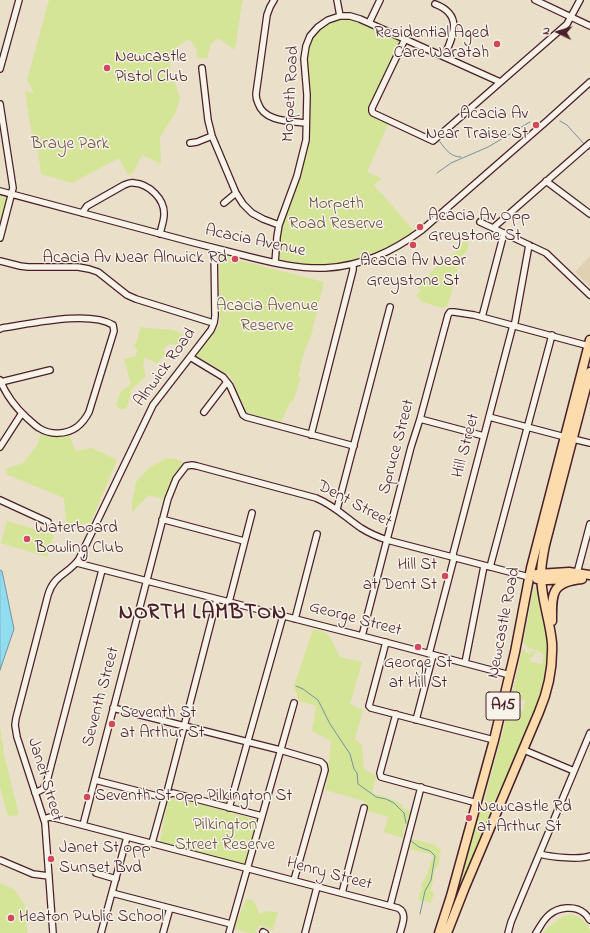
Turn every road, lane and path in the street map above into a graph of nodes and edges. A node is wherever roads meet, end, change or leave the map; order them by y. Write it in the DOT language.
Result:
graph roads {
  1 [pos="19,0"];
  2 [pos="274,0"];
  3 [pos="338,0"];
  4 [pos="380,0"];
  5 [pos="535,0"];
  6 [pos="580,0"];
  7 [pos="435,4"];
  8 [pos="340,16"];
  9 [pos="571,17"];
  10 [pos="369,23"];
  11 [pos="590,26"];
  12 [pos="405,40"];
  13 [pos="444,57"];
  14 [pos="202,68"];
  15 [pos="0,69"];
  16 [pos="500,82"];
  17 [pos="590,82"];
  18 [pos="0,104"];
  19 [pos="306,124"];
  20 [pos="212,136"];
  21 [pos="190,143"];
  22 [pos="590,143"];
  23 [pos="546,181"];
  24 [pos="0,191"];
  25 [pos="236,193"];
  26 [pos="11,194"];
  27 [pos="224,202"];
  28 [pos="82,213"];
  29 [pos="590,214"];
  30 [pos="480,222"];
  31 [pos="279,225"];
  32 [pos="493,228"];
  33 [pos="504,233"];
  34 [pos="160,234"];
  35 [pos="0,238"];
  36 [pos="529,245"];
  37 [pos="214,248"];
  38 [pos="0,261"];
  39 [pos="276,263"];
  40 [pos="353,264"];
  41 [pos="590,295"];
  42 [pos="390,308"];
  43 [pos="482,317"];
  44 [pos="210,322"];
  45 [pos="514,326"];
  46 [pos="0,329"];
  47 [pos="552,335"];
  48 [pos="590,344"];
  49 [pos="190,357"];
  50 [pos="50,370"];
  51 [pos="590,372"];
  52 [pos="0,381"];
  53 [pos="227,382"];
  54 [pos="204,412"];
  55 [pos="22,413"];
  56 [pos="489,417"];
  57 [pos="420,419"];
  58 [pos="527,427"];
  59 [pos="310,435"];
  60 [pos="484,436"];
  61 [pos="569,438"];
  62 [pos="590,444"];
  63 [pos="354,446"];
  64 [pos="0,447"];
  65 [pos="189,465"];
  66 [pos="0,500"];
  67 [pos="337,509"];
  68 [pos="252,513"];
  69 [pos="162,520"];
  70 [pos="48,522"];
  71 [pos="590,524"];
  72 [pos="317,534"];
  73 [pos="387,540"];
  74 [pos="244,541"];
  75 [pos="544,550"];
  76 [pos="454,558"];
  77 [pos="77,563"];
  78 [pos="487,566"];
  79 [pos="102,570"];
  80 [pos="590,575"];
  81 [pos="579,576"];
  82 [pos="529,577"];
  83 [pos="541,577"];
  84 [pos="146,581"];
  85 [pos="217,599"];
  86 [pos="229,602"];
  87 [pos="283,616"];
  88 [pos="295,619"];
  89 [pos="362,636"];
  90 [pos="386,642"];
  91 [pos="552,642"];
  92 [pos="431,654"];
  93 [pos="466,663"];
  94 [pos="510,675"];
  95 [pos="294,703"];
  96 [pos="113,708"];
  97 [pos="396,714"];
  98 [pos="416,720"];
  99 [pos="184,727"];
  100 [pos="590,734"];
  101 [pos="494,740"];
  102 [pos="247,742"];
  103 [pos="280,750"];
  104 [pos="524,750"];
  105 [pos="574,771"];
  106 [pos="95,780"];
  107 [pos="421,787"];
  108 [pos="35,793"];
  109 [pos="165,796"];
  110 [pos="477,802"];
  111 [pos="229,808"];
  112 [pos="364,808"];
  113 [pos="262,816"];
  114 [pos="44,819"];
  115 [pos="83,825"];
  116 [pos="127,837"];
  117 [pos="152,843"];
  118 [pos="540,854"];
  119 [pos="590,856"];
  120 [pos="0,860"];
  121 [pos="247,868"];
  122 [pos="96,873"];
  123 [pos="49,876"];
  124 [pos="116,879"];
  125 [pos="294,880"];
  126 [pos="317,887"];
  127 [pos="112,893"];
  128 [pos="342,893"];
  129 [pos="390,906"];
  130 [pos="170,908"];
  131 [pos="588,913"];
  132 [pos="590,920"];
  133 [pos="231,924"];
  134 [pos="53,933"];
  135 [pos="102,933"];
  136 [pos="163,933"];
  137 [pos="229,933"];
  138 [pos="305,933"];
  139 [pos="400,933"];
  140 [pos="440,933"];
  141 [pos="448,933"];
  142 [pos="508,933"];
  143 [pos="536,933"];
  1 -- 15 [label="street"];
  2 -- 19 [label="street"];
  3 -- 8 [label="street"];
  4 -- 10 [label="street"];
  5 -- 9 [label="street"];
  6 -- 9 [label="street"];
  7 -- 13 [label="street"];
  8 -- 10 [label="street"];
  8 -- 19 [label="street, Morpeth Road"];
  9 -- 11 [label="street"];
  9 -- 16 [label="street"];
  10 -- 12 [label="street"];
  12 -- 13 [label="street"];
  12 -- 16 [label="street"];
  13 -- 16 [label="street"];
  14 -- 20 [label="street"];
  17 -- 40 [label="street, Acacia Avenue"];
  18 -- 26 [label="street"];
  19 -- 31 [label="street, Morpeth Road"];
  20 -- 21 [label="street"];
  20 -- 25 [label="street"];
  22 -- 23 [label="street"];
  23 -- 29 [label="street"];
  23 -- 32 [label="street"];
  24 -- 26 [label="street, Acacia Avenue"];
  25 -- 27 [label="street"];
  25 -- 31 [label="street"];
  26 -- 28 [label="street, Acacia Avenue"];
  26 -- 35 [label="street"];
  28 -- 34 [label="street, Acacia Avenue"];
  28 -- 34 [label="street"];
  30 -- 32 [label="street"];
  31 -- 39 [label="street, Morpeth Road"];
  32 -- 33 [label="street"];
  33 -- 36 [label="street"];
  33 -- 43 [label="street"];
  34 -- 37 [label="street, Acacia Avenue"];
  36 -- 41 [label="street"];
  36 -- 45 [label="street, Hill Street"];
  37 -- 39 [label="street, Acacia Avenue"];
  37 -- 49 [label="street, Alnwick Road"];
  38 -- 44 [label="street"];
  39 -- 40 [label="street, Acacia Avenue"];
  40 -- 59 [label="street"];
  42 -- 63 [label="street"];
  43 -- 45 [label="street"];
  43 -- 57 [label="street, Spruce Street"];
  45 -- 47 [label="street"];
  45 -- 56 [label="street, Hill Street"];
  46 -- 55 [label="street"];
  47 -- 48 [label="street"];
  47 -- 58 [label="street"];
  48 -- 61 [label="highway, Newcastle Road / A15"];
  49 -- 53 [label="street"];
  49 -- 77 [label="street, Alnwick Road"];
  50 -- 52 [label="street"];
  51 -- 61 [label="highway, Newcastle Road / A15"];
  52 -- 55 [label="street"];
  53 -- 54 [label="street"];
  53 -- 59 [label="street"];
  55 -- 64 [label="street"];
  56 -- 58 [label="street"];
  56 -- 60 [label="street, Hill Street"];
  57 -- 60 [label="street"];
  57 -- 73 [label="street, Spruce Street"];
  58 -- 61 [label="street"];
  58 -- 78 [label="street"];
  59 -- 63 [label="street"];
  60 -- 76 [label="street, Hill Street"];
  61 -- 62 [label="street"];
  61 -- 75 [label="highway, Newcastle Road / A15"];
  61 -- 82 [label="highway, Newcastle Road / A15"];
  63 -- 67 [label="street"];
  65 -- 67 [label="street, Dent Street"];
  65 -- 69 [label="street, Seventh Street"];
  66 -- 70 [label="street"];
  67 -- 73 [label="street, Dent Street"];
  68 -- 74 [label="street"];
  69 -- 74 [label="street"];
  69 -- 84 [label="street, Seventh Street"];
  71 -- 81 [label="street"];
  72 -- 88 [label="street"];
  73 -- 76 [label="street, Dent Street"];
  73 -- 89 [label="street, Spruce Street"];
  74 -- 86 [label="street"];
  75 -- 81 [label="highway"];
  75 -- 83 [label="highway, Newcastle Road / A15"];
  76 -- 78 [label="street, Dent Street"];
  76 -- 92 [label="street, Hill Street"];
  77 -- 79 [label="street, George Street"];
  77 -- 108 [label="street, Janet Street"];
  78 -- 82 [label="street, Dent Street"];
  78 -- 93 [label="street"];
  79 -- 84 [label="street, George Street"];
  79 -- 108 [label="street"];
  80 -- 81 [label="highway"];
  81 -- 83 [label="highway"];
  81 -- 83 [label="highway"];
  81 -- 91 [label="highway"];
  82 -- 83 [label="highway"];
  82 -- 94 [label="highway, Newcastle Road / A15"];
  83 -- 91 [label="highway, Newcastle Road / A15"];
  84 -- 85 [label="street, George Street"];
  84 -- 96 [label="street, Seventh Street"];
  85 -- 86 [label="street, George Street"];
  85 -- 99 [label="street"];
  86 -- 87 [label="street, George Street"];
  87 -- 88 [label="street, George Street"];
  87 -- 102 [label="street"];
  88 -- 89 [label="street, George Street"];
  89 -- 90 [label="street, George Street"];
  90 -- 92 [label="street, George Street"];
  90 -- 97 [label="street"];
  91 -- 104 [label="highway, Newcastle Road / A15"];
  92 -- 93 [label="street, George Street"];
  92 -- 98 [label="street, Hill Street"];
  93 -- 94 [label="street, George Street"];
  94 -- 101 [label="highway, Newcastle Road / A15"];
  95 -- 103 [label="street"];
  96 -- 99 [label="street"];
  96 -- 106 [label="street, Seventh Street"];
  97 -- 98 [label="street"];
  97 -- 107 [label="street"];
  98 -- 101 [label="street"];
  99 -- 102 [label="street"];
  99 -- 109 [label="street"];
  100 -- 105 [label="street"];
  101 -- 110 [label="highway, Newcastle Road / A15"];
  102 -- 103 [label="street"];
  102 -- 111 [label="street"];
  103 -- 113 [label="street"];
  103 -- 125 [label="street"];
  104 -- 105 [label="street"];
  104 -- 141 [label="highway, Newcastle Road / A15"];
  105 -- 118 [label="street"];
  106 -- 109 [label="street"];
  106 -- 115 [label="street, Seventh Street"];
  107 -- 110 [label="street"];
  107 -- 129 [label="street"];
  108 -- 114 [label="street, Janet Street"];
  109 -- 111 [label="street"];
  109 -- 117 [label="street"];
  110 -- 140 [label="highway, Newcastle Road / A15"];
  111 -- 113 [label="street"];
  112 -- 128 [label="street"];
  113 -- 121 [label="street"];
  114 -- 115 [label="street, Henry Street"];
  114 -- 123 [label="street, Janet Street"];
  115 -- 116 [label="street, Henry Street"];
  116 -- 117 [label="street, Henry Street"];
  116 -- 124 [label="street"];
  117 -- 121 [label="street, Henry Street"];
  118 -- 119 [label="street"];
  118 -- 142 [label="street"];
  120 -- 123 [label="street"];
  121 -- 125 [label="street, Henry Street"];
  121 -- 133 [label="street"];
  122 -- 124 [label="street"];
  123 -- 134 [label="street, Janet Street"];
  124 -- 127 [label="street"];
  125 -- 126 [label="street, Henry Street"];
  126 -- 128 [label="street, Henry Street"];
  126 -- 138 [label="street"];
  127 -- 130 [label="street"];
  127 -- 135 [label="street"];
  128 -- 129 [label="street, Henry Street"];
  129 -- 139 [label="street, Henry Street"];
  130 -- 133 [label="street"];
  130 -- 136 [label="street"];
  131 -- 132 [label="street"];
  131 -- 143 [label="street"];
  133 -- 137 [label="street"];
}
